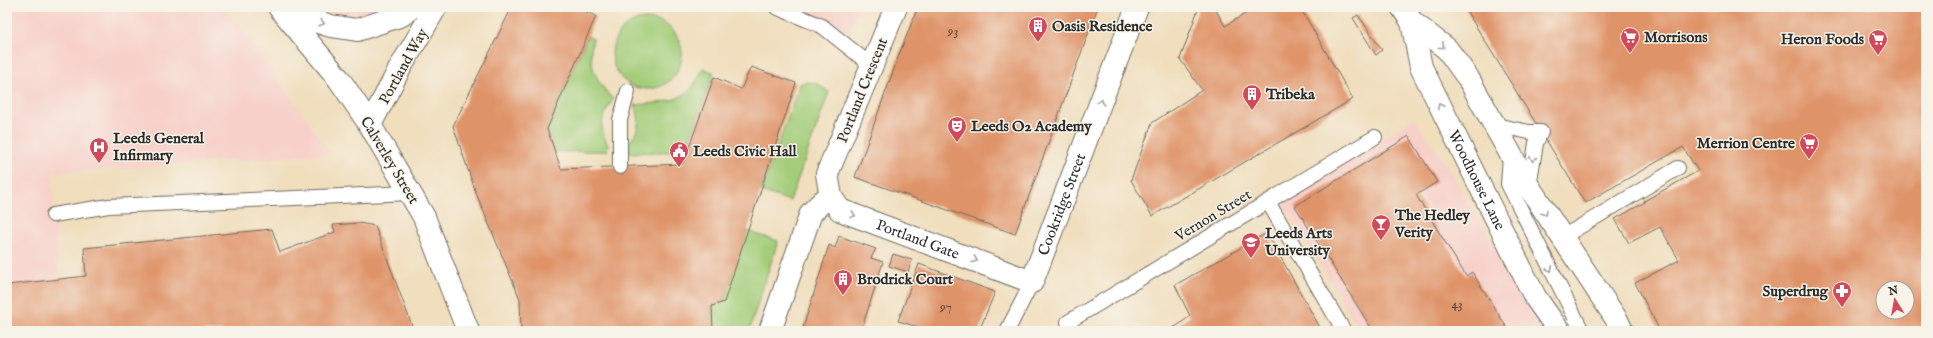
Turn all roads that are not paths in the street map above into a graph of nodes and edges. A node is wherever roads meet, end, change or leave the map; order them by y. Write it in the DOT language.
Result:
graph roads {
  1 [pos="412,7"];
  2 [pos="436,7"];
  3 [pos="776,7"];
  4 [pos="896,7"];
  5 [pos="1137,7"];
  6 [pos="282,10"];
  7 [pos="1407,14"];
  8 [pos="872,66"];
  9 [pos="628,91"];
  10 [pos="370,125"];
  11 [pos="1495,125"];
  12 [pos="1375,137"];
  13 [pos="1510,155"];
  14 [pos="620,167"];
  15 [pos="1678,168"];
  16 [pos="1529,187"];
  17 [pos="410,193"];
  18 [pos="831,197"];
  19 [pos="1268,202"];
  20 [pos="53,215"];
  21 [pos="1561,238"];
  22 [pos="1032,282"];
  23 [pos="1068,322"];
  24 [pos="468,331"];
  25 [pos="770,331"];
  26 [pos="1006,331"];
  27 [pos="1344,331"];
  28 [pos="1559,331"];
  29 [pos="1582,331"];
  30 [pos="1622,331"];
  6 -- 1 [label="street, Portland Way, one-way"];
  2 -- 10 [label="street, Portland Way"];
  3 -- 8 [label="lane"];
  4 -- 8 [label="street, Portland Crescent"];
  22 -- 5 [label="street, Cookridge Street, one-way"];
  6 -- 10 [label="street, Calverley Street"];
  7 -- 11 [label="street, Woodhouse Lane, one-way"];
  28 -- 7 [label="street, Woodhouse Lane, one-way"];
  8 -- 18 [label="street, Portland Crescent"];
  9 -- 14 [label="lane"];
  10 -- 17 [label="street, Calverley Street"];
  11 -- 13 [label="street, Woodhouse Lane"];
  11 -- 16 [label="lane, one-way"];
  12 -- 19 [label="lane, Vernon Street"];
  13 -- 16 [label="street, Woodhouse Lane"];
  13 -- 29 [label="lane, Woodhouse Lane, one-way"];
  15 -- 21 [label="lane"];
  16 -- 21 [label="street, Woodhouse Lane, one-way"];
  17 -- 20 [label="lane"];
  17 -- 24 [label="street, Calverley Street"];
  18 -- 22 [label="street, Portland Gate, one-way"];
  18 -- 25 [label="street"];
  19 -- 23 [label="lane, Vernon Street"];
  19 -- 27 [label="lane"];
  21 -- 30 [label="street, Woodhouse Lane"];
  22 -- 26 [label="lane, Cookridge Street"];
}
